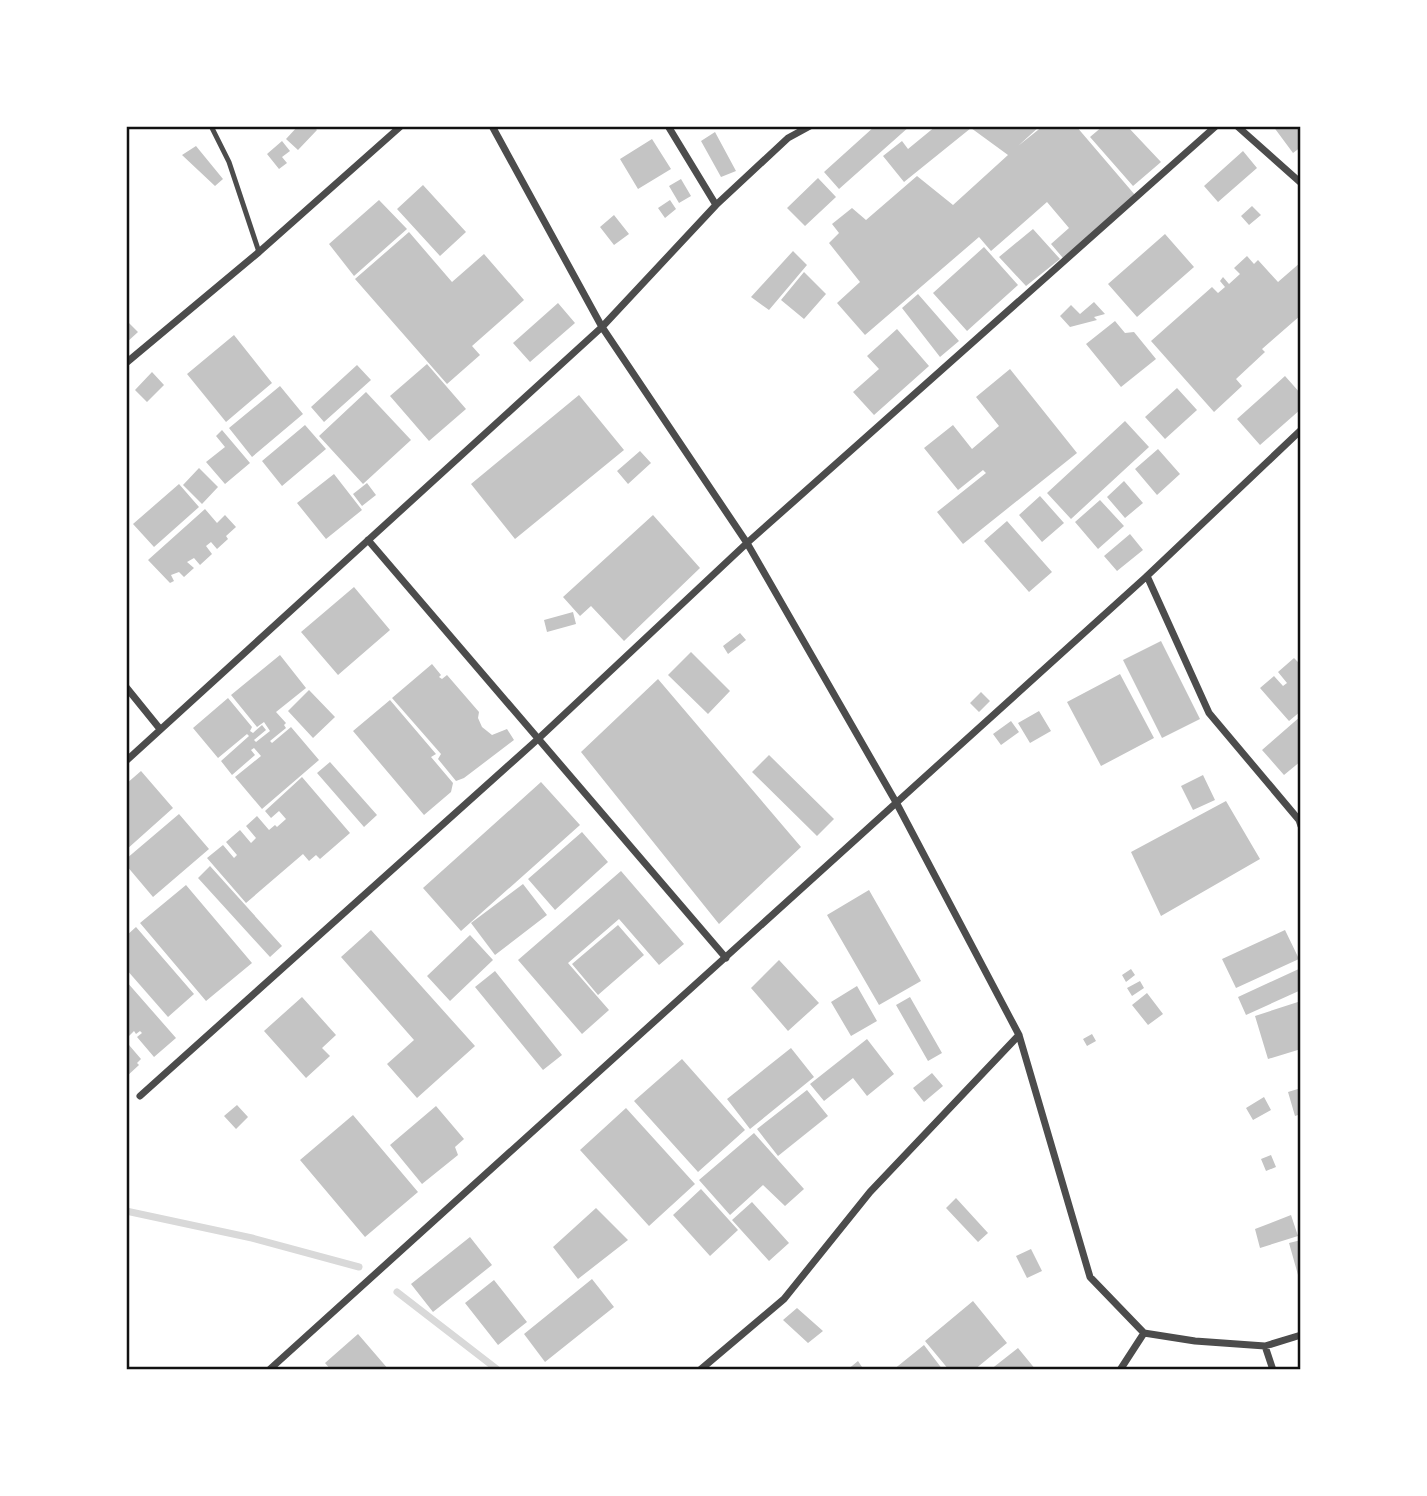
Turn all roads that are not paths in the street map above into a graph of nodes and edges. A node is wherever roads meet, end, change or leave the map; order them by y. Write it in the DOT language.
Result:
graph roads {
  1 [pos="211,126"];
  2 [pos="401,126"];
  3 [pos="492,126"];
  4 [pos="668,126"];
  5 [pos="810,126"];
  6 [pos="1216,126"];
  7 [pos="1237,126"];
  8 [pos="1301,183"];
  9 [pos="716,205"];
  10 [pos="259,252"];
  11 [pos="602,327"];
  12 [pos="126,363"];
  13 [pos="1301,430"];
  14 [pos="368,540"];
  15 [pos="747,543"];
  16 [pos="1147,576"];
  17 [pos="126,687"];
  18 [pos="160,729"];
  19 [pos="538,739"];
  20 [pos="126,761"];
  21 [pos="897,804"];
  22 [pos="1300,821"];
  23 [pos="726,958"];
  24 [pos="1019,1035"];
  25 [pos="140,1096"];
  26 [pos="1144,1334"];
  27 [pos="1301,1335"];
  28 [pos="1265,1346"];
  29 [pos="269,1370"];
  30 [pos="700,1370"];
  31 [pos="1120,1370"];
  32 [pos="1273,1370"];
  1 -- 10 [label="lane"];
  2 -- 10 [label="street"];
  3 -- 11 [label="street"];
  4 -- 9 [label="street"];
  5 -- 9 [label="street"];
  6 -- 15 [label="street"];
  7 -- 8 [label="street"];
  9 -- 11 [label="street"];
  10 -- 12 [label="street"];
  11 -- 14 [label="street"];
  11 -- 15 [label="street"];
  13 -- 16 [label="street"];
  14 -- 18 [label="street"];
  14 -- 19 [label="street"];
  15 -- 19 [label="street"];
  15 -- 21 [label="street"];
  16 -- 21 [label="street"];
  16 -- 22 [label="street"];
  17 -- 18 [label="street"];
  18 -- 20 [label="street"];
  19 -- 23 [label="street"];
  19 -- 25 [label="street"];
  21 -- 23 [label="street"];
  21 -- 24 [label="street"];
  23 -- 29 [label="street"];
  24 -- 26 [label="street"];
  24 -- 30 [label="street"];
  26 -- 28 [label="street"];
  26 -- 31 [label="street"];
  27 -- 28 [label="street"];
  28 -- 32 [label="street"];
}
